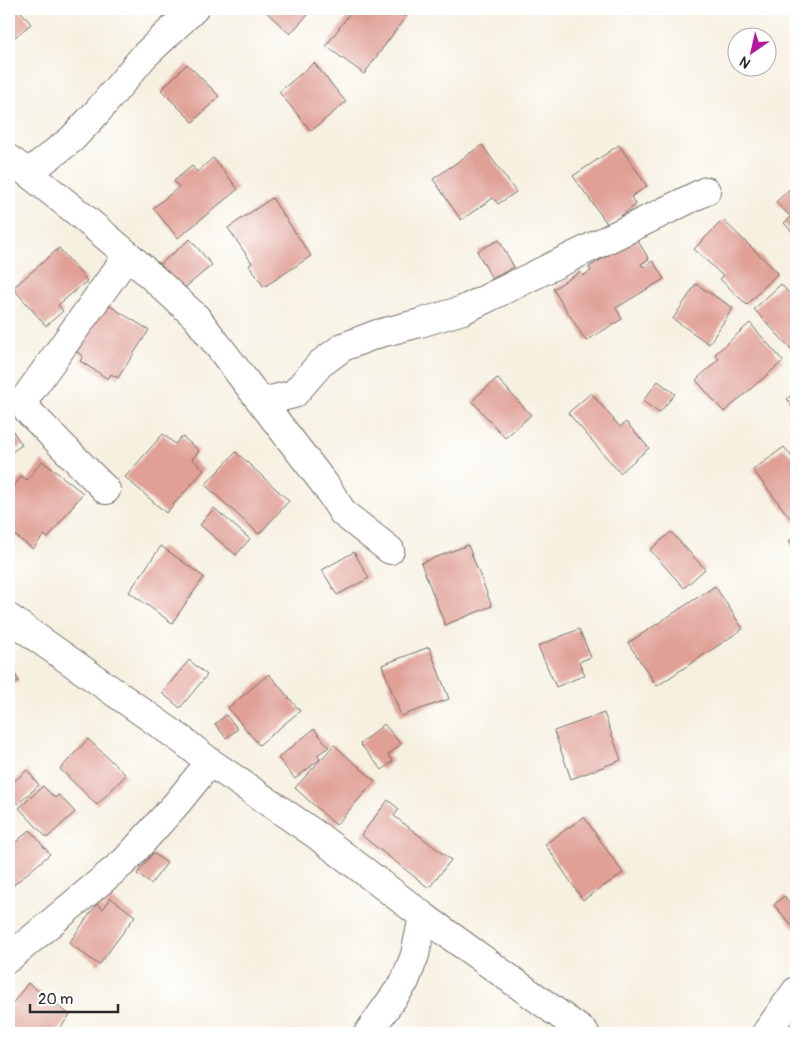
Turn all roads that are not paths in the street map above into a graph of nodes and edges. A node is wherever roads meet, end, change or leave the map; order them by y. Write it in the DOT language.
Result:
graph roads {
  1 [pos="194,9"];
  2 [pos="18,166"];
  3 [pos="706,191"];
  4 [pos="128,255"];
  5 [pos="262,402"];
  6 [pos="106,490"];
  7 [pos="390,550"];
  8 [pos="9,618"];
  9 [pos="210,762"];
  10 [pos="423,916"];
  11 [pos="9,958"];
  12 [pos="796,991"];
  13 [pos="368,1033"];
  14 [pos="585,1033"];
  15 [pos="766,1033"];
  1 -- 2 [label="street"];
  2 -- 4 [label="street"];
  3 -- 5 [label="street"];
  4 -- 5 [label="street"];
  4 -- 6 [label="street"];
  5 -- 7 [label="street"];
  8 -- 9 [label="street"];
  9 -- 10 [label="street"];
  9 -- 11 [label="street"];
  10 -- 13 [label="street"];
  10 -- 14 [label="street"];
  12 -- 15 [label="street"];
}
